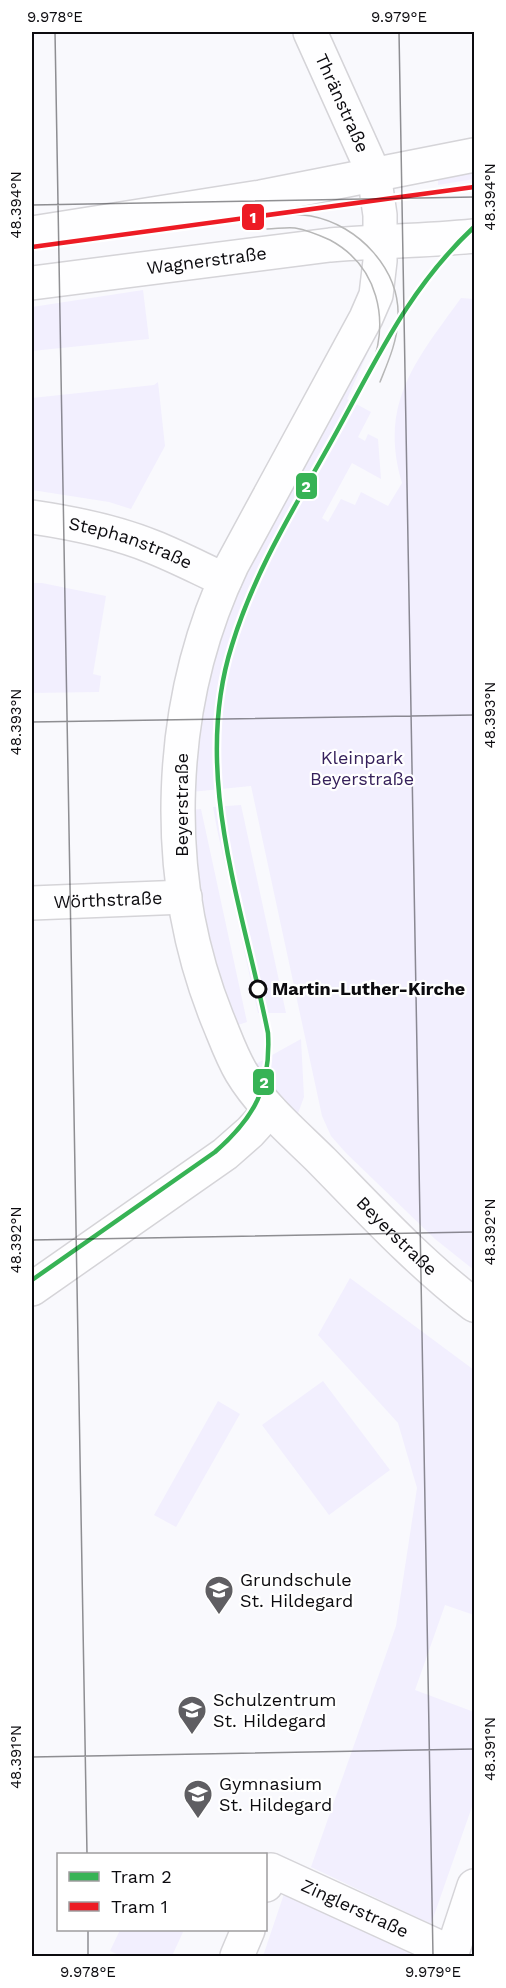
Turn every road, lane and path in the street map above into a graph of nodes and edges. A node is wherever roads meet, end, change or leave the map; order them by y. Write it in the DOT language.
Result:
graph roads {
  1 [pos="310,32"];
  2 [pos="474,154"];
  3 [pos="374,174"];
  4 [pos="32,233"];
  5 [pos="474,236"];
  6 [pos="381,242"];
  7 [pos="32,283"];
  8 [pos="32,517"];
  9 [pos="225,580"];
  10 [pos="185,897"];
  11 [pos="32,903"];
  12 [pos="270,1110"];
  13 [pos="32,1289"];
  14 [pos="474,1305"];
  15 [pos="267,1882"];
  16 [pos="474,1886"];
  17 [pos="247,1931"];
  18 [pos="451,1955"];
  19 [pos="237,1956"];
  1 -- 3 [label="street, Thränstraße"];
  2 -- 3 [label="street"];
  3 -- 4 [label="street"];
  3 -- 6 [label="street"];
  5 -- 6 [label="street, Wagnerstraße"];
  6 -- 7 [label="street, Wagnerstraße"];
  6 -- 9 [label="street, Beyerstraße"];
  8 -- 9 [label="street, Stephanstraße"];
  9 -- 10 [label="street, Beyerstraße"];
  10 -- 11 [label="street, Wörthstraße"];
  10 -- 12 [label="street, Beyerstraße"];
  12 -- 13 [label="street"];
  12 -- 14 [label="street, Beyerstraße"];
  15 -- 18 [label="street, Zinglerstraße"];
  16 -- 18 [label="street, Zinglerstraße"];
  17 -- 19 [label="street"];
}
